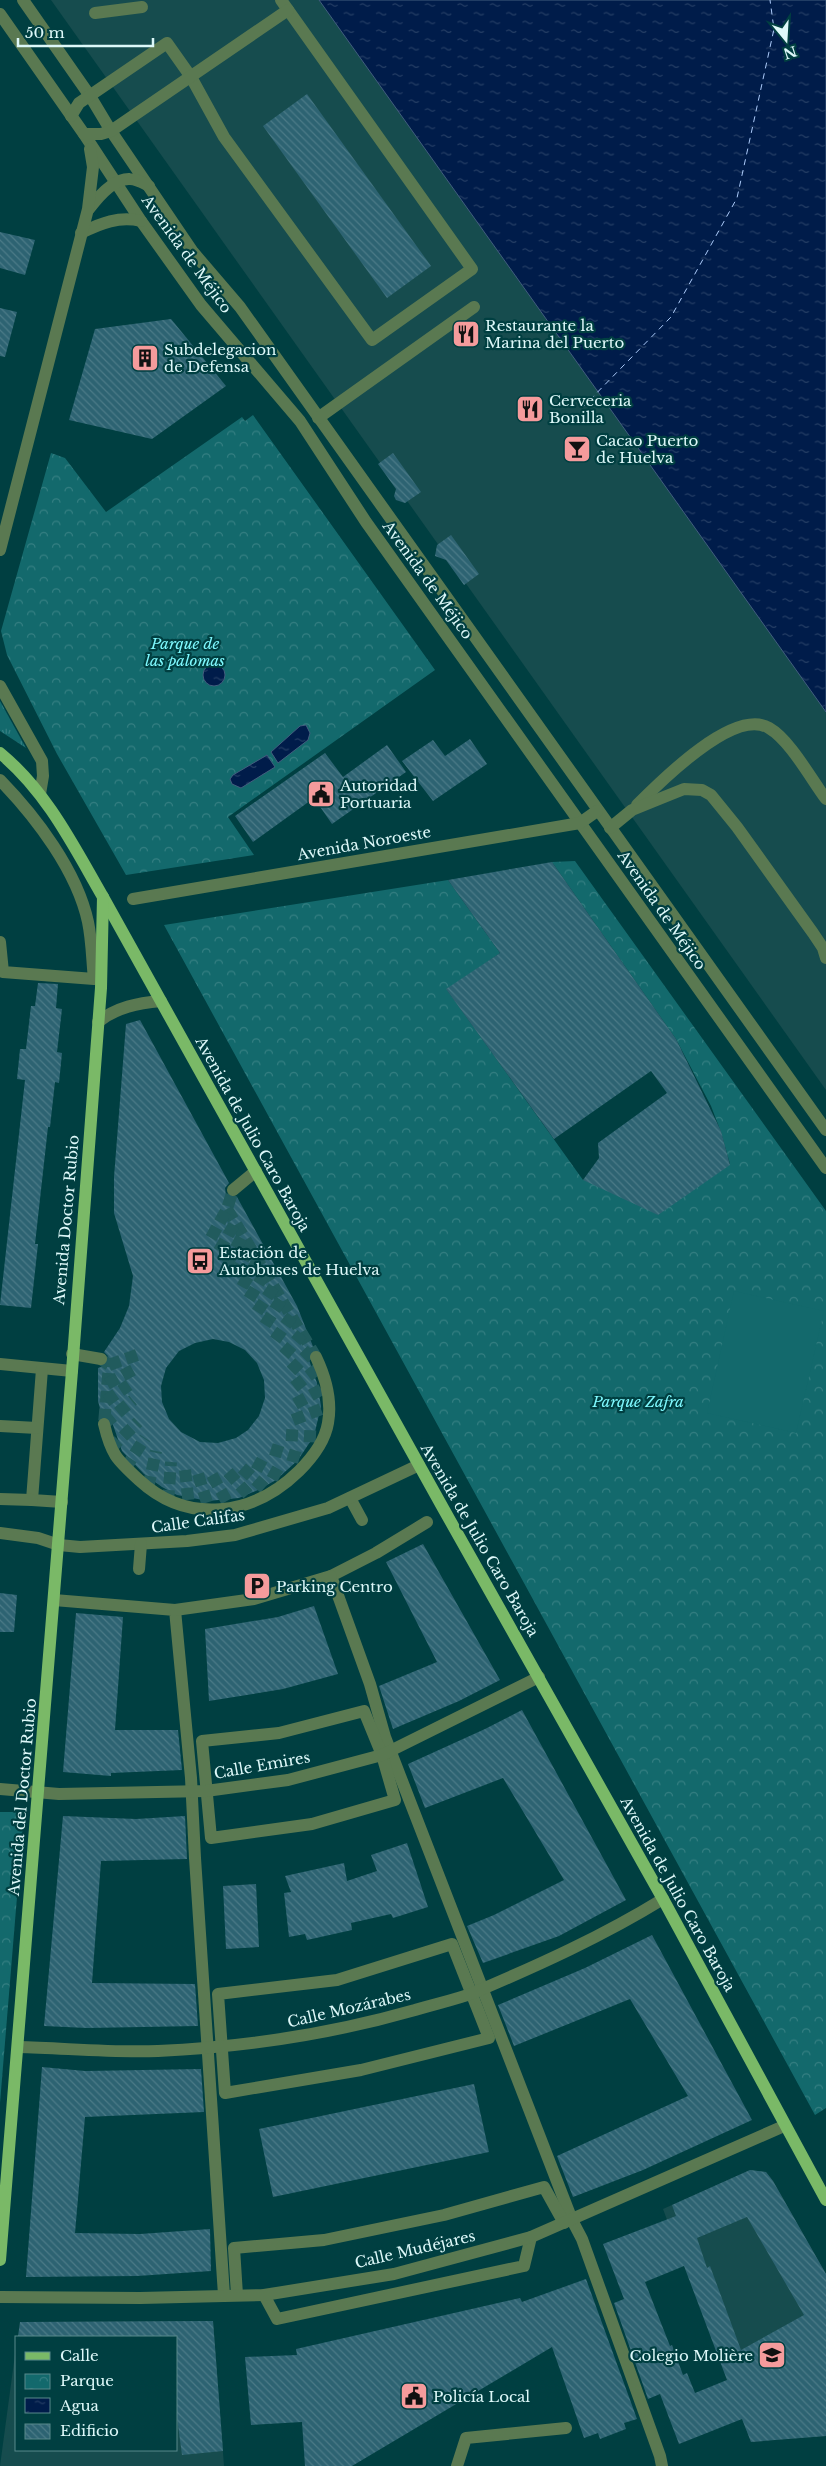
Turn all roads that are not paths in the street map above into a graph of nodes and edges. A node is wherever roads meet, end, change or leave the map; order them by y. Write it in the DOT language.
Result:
graph roads {
  1 [pos="23,0"];
  2 [pos="285,5"];
  3 [pos="142,7"];
  4 [pos="95,13"];
  5 [pos="0,14"];
  6 [pos="191,77"];
  7 [pos="90,96"];
  8 [pos="71,116"];
  9 [pos="111,131"];
  10 [pos="87,139"];
  11 [pos="116,184"];
  12 [pos="148,186"];
  13 [pos="88,209"];
  14 [pos="141,221"];
  15 [pos="81,232"];
  16 [pos="474,307"];
  17 [pos="318,418"];
  18 [pos="0,550"];
  19 [pos="0,686"];
  20 [pos="0,753"];
  21 [pos="0,780"];
  22 [pos="40,794"];
  23 [pos="826,799"];
  24 [pos="632,810"];
  25 [pos="597,811"];
  26 [pos="580,823"];
  27 [pos="610,828"];
  28 [pos="103,897"];
  29 [pos="133,898"];
  30 [pos="0,942"];
  31 [pos="826,958"];
  32 [pos="161,1001"];
  33 [pos="98,1022"];
  34 [pos="826,1130"];
  35 [pos="826,1168"];
  36 [pos="256,1171"];
  37 [pos="233,1190"];
  38 [pos="72,1354"];
  39 [pos="316,1356"];
  40 [pos="101,1359"];
  41 [pos="0,1364"];
  42 [pos="42,1369"];
  43 [pos="72,1371"];
  44 [pos="104,1424"];
  45 [pos="0,1426"];
  46 [pos="37,1428"];
  47 [pos="419,1465"];
  48 [pos="350,1498"];
  49 [pos="0,1499"];
  50 [pos="32,1500"];
  51 [pos="62,1502"];
  52 [pos="362,1520"];
  53 [pos="427,1522"];
  54 [pos="0,1533"];
  55 [pos="141,1544"];
  56 [pos="58,1545"];
  57 [pos="139,1569"];
  58 [pos="331,1576"];
  59 [pos="54,1600"];
  60 [pos="176,1610"];
  61 [pos="539,1677"];
  62 [pos="386,1753"];
  63 [pos="0,1789"];
  64 [pos="192,1791"];
  65 [pos="206,1791"];
  66 [pos="38,1792"];
  67 [pos="663,1898"];
  68 [pos="477,1991"];
  69 [pos="18,2047"];
  70 [pos="215,2047"];
  71 [pos="784,2126"];
  72 [pos="826,2200"];
  73 [pos="568,2222"];
  74 [pos="531,2237"];
  75 [pos="0,2260"];
  76 [pos="231,2295"];
  77 [pos="264,2295"];
  78 [pos="0,2297"];
  79 [pos="566,2428"];
  80 [pos="456,2466"];
  81 [pos="662,2466"];
  1 -- 7 [label="street, Avenida de Méjico"];
  2 -- 6 [label="street"];
  2 -- 6 [label="street"];
  3 -- 4 [label="street"];
  5 -- 8 [label="street, Avenida de Méjico"];
  6 -- 7 [label="street"];
  6 -- 9 [label="street"];
  7 -- 8 [label="street"];
  7 -- 9 [label="street, Avenida de Méjico"];
  8 -- 10 [label="street, Avenida de Méjico"];
  9 -- 10 [label="street"];
  9 -- 12 [label="street, Avenida de Méjico"];
  10 -- 11 [label="street, Avenida de Méjico"];
  10 -- 13 [label="street"];
  11 -- 12 [label="street"];
  11 -- 13 [label="street"];
  11 -- 14 [label="street, Avenida de Méjico"];
  12 -- 17 [label="street, Avenida de Méjico"];
  13 -- 15 [label="street"];
  14 -- 15 [label="street"];
  14 -- 26 [label="street, Avenida de Méjico"];
  15 -- 18 [label="street"];
  16 -- 17 [label="street"];
  17 -- 25 [label="street, Avenida de Méjico"];
  19 -- 22 [label="street"];
  20 -- 22 [label="main road, Avenida de Julio Caro Baroja"];
  21 -- 30 [label="street"];
  22 -- 28 [label="main road, Avenida de Julio Caro Baroja"];
  23 -- 24 [label="street"];
  24 -- 27 [label="street"];
  24 -- 31 [label="street"];
  25 -- 26 [label="street, Avenida Noroeste"];
  25 -- 27 [label="street, Avenida de Méjico"];
  26 -- 29 [label="street, Avenida Noroeste"];
  26 -- 35 [label="street, Avenida de Méjico"];
  27 -- 34 [label="street, Avenida de Méjico"];
  28 -- 32 [label="main road, Avenida de Julio Caro Baroja"];
  28 -- 33 [label="main road, Avenida Doctor Rubio"];
  32 -- 33 [label="street"];
  32 -- 36 [label="main road, Avenida de Julio Caro Baroja"];
  33 -- 38 [label="main road, Avenida Doctor Rubio"];
  36 -- 37 [label="street"];
  36 -- 47 [label="main road, Avenida de Julio Caro Baroja"];
  38 -- 40 [label="street"];
  38 -- 43 [label="main road, Avenida Doctor Rubio"];
  39 -- 44 [label="street"];
  41 -- 42 [label="street"];
  42 -- 43 [label="street"];
  42 -- 46 [label="street"];
  43 -- 51 [label="main road, Avenida Doctor Rubio"];
  45 -- 46 [label="street"];
  46 -- 50 [label="street"];
  47 -- 48 [label="street, Calle Califas"];
  47 -- 61 [label="main road, Avenida de Julio Caro Baroja"];
  48 -- 52 [label="street"];
  48 -- 55 [label="street, Calle Califas"];
  49 -- 50 [label="street"];
  50 -- 51 [label="street"];
  51 -- 56 [label="main road, Avenida Doctor Rubio"];
  53 -- 58 [label="street"];
  54 -- 56 [label="street, Calle Califas"];
  55 -- 56 [label="street, Calle Califas"];
  55 -- 57 [label="street"];
  56 -- 59 [label="main road, Avenida del Doctor Rubio"];
  58 -- 60 [label="street"];
  58 -- 62 [label="street"];
  59 -- 60 [label="street"];
  59 -- 66 [label="main road, Avenida del Doctor Rubio"];
  60 -- 64 [label="street"];
  61 -- 62 [label="street, Calle Emires"];
  61 -- 67 [label="main road, Avenida de Julio Caro Baroja"];
  62 -- 65 [label="street, Calle Emires"];
  62 -- 65 [label="street"];
  62 -- 65 [label="street"];
  62 -- 68 [label="street"];
  63 -- 66 [label="street, Calle Emires"];
  64 -- 65 [label="street, Calle Emires"];
  64 -- 66 [label="street, Calle Emires"];
  64 -- 70 [label="street"];
  66 -- 69 [label="main road, Avenida del Doctor Rubio"];
  67 -- 68 [label="street, Calle Mozárabes"];
  67 -- 71 [label="main road, Avenida de Julio Caro Baroja"];
  68 -- 70 [label="street, Calle Mozárabes"];
  68 -- 70 [label="street"];
  68 -- 70 [label="street"];
  68 -- 73 [label="street"];
  69 -- 70 [label="street, Calle Mozárabes"];
  69 -- 75 [label="main road, Avenida del Doctor Rubio"];
  70 -- 76 [label="street"];
  71 -- 72 [label="main road, Avenida de Julio Caro Baroja"];
  71 -- 73 [label="street, Calle Mudéjares"];
  73 -- 74 [label="street, Calle Mudéjares"];
  73 -- 76 [label="street"];
  73 -- 81 [label="street"];
  74 -- 77 [label="street, Calle Mudéjares"];
  74 -- 77 [label="street"];
  76 -- 77 [label="street, Calle Mudéjares"];
  76 -- 78 [label="street, Calle Mudéjares"];
  79 -- 80 [label="street"];
}
